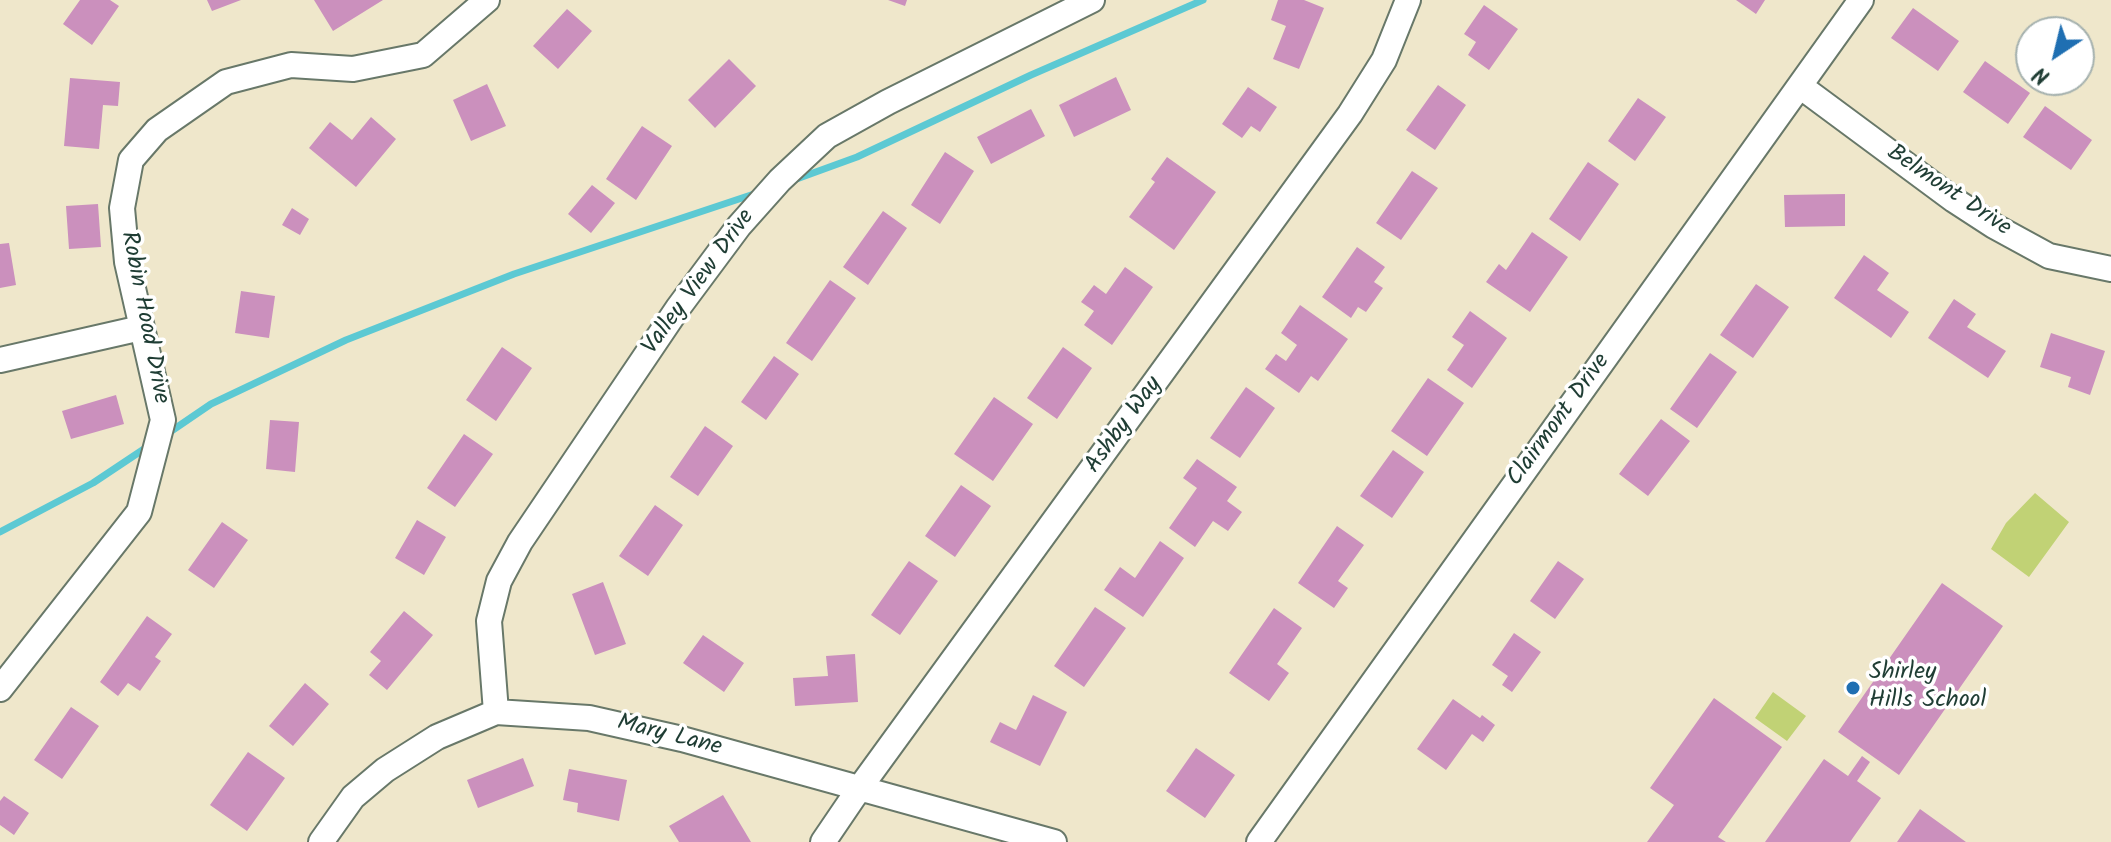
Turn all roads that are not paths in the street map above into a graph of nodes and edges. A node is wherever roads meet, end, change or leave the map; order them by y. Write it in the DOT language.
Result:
graph roads {
  1 [pos="487,0"];
  2 [pos="1092,0"];
  3 [pos="1408,0"];
  4 [pos="1861,0"];
  5 [pos="1800,86"];
  6 [pos="2111,269"];
  7 [pos="141,328"];
  8 [pos="0,360"];
  9 [pos="0,689"];
  10 [pos="496,712"];
  11 [pos="859,789"];
  12 [pos="321,842"];
  13 [pos="823,842"];
  14 [pos="1054,842"];
  15 [pos="1259,842"];
  1 -- 7 [label="street, Robin Hood Drive"];
  2 -- 10 [label="street, Valley View Drive"];
  3 -- 11 [label="street, Ashby Way"];
  4 -- 5 [label="street, Clairmont Drive"];
  5 -- 6 [label="street, Belmont Drive"];
  5 -- 15 [label="street, Clairmont Drive"];
  7 -- 8 [label="street"];
  7 -- 9 [label="street, Robin Hood Drive"];
  10 -- 11 [label="street, Mary Lane"];
  10 -- 12 [label="street, Mary Lane"];
  11 -- 13 [label="street, Ashby Way"];
  11 -- 14 [label="street, Mary Lane"];
}
